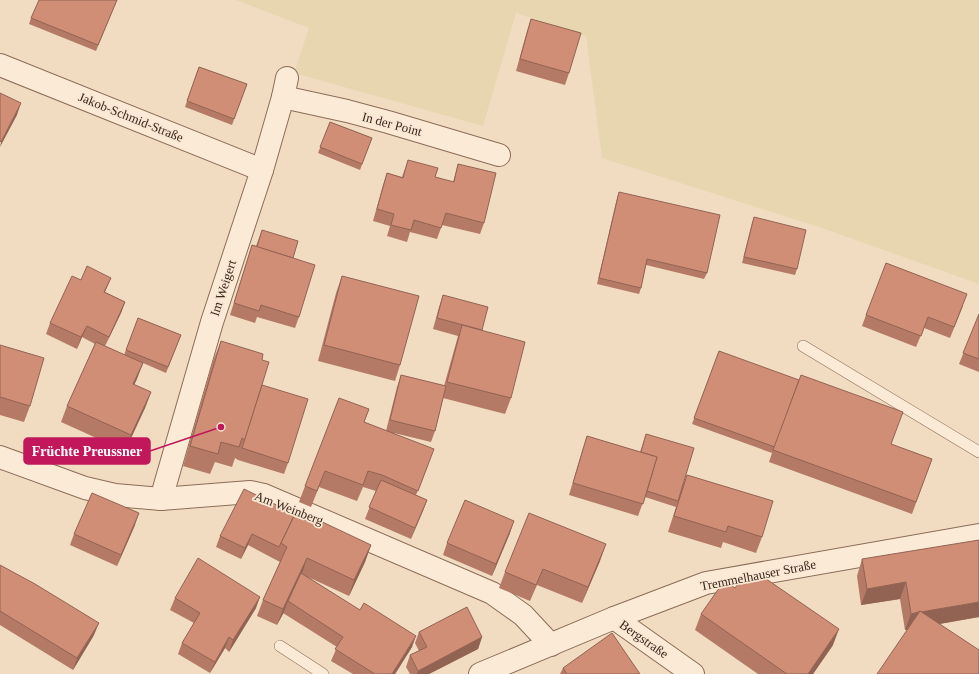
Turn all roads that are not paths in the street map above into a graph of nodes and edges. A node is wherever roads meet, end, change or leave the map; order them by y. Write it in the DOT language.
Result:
graph roads {
  1 [pos="0,65"];
  2 [pos="285,88"];
  3 [pos="499,155"];
  4 [pos="262,170"];
  5 [pos="803,346"];
  6 [pos="979,452"];
  7 [pos="0,457"];
  8 [pos="161,499"];
  9 [pos="979,535"];
  10 [pos="614,618"];
  11 [pos="551,644"];
  12 [pos="280,646"];
  13 [pos="323,674"];
  14 [pos="480,674"];
  15 [pos="693,674"];
  1 -- 4 [label="street, Jakob-Schmid-Straße"];
  2 -- 3 [label="street, In der Point"];
  2 -- 4 [label="street, Im Weigert"];
  4 -- 8 [label="street, Im Weigert"];
  5 -- 6 [label="lane"];
  7 -- 8 [label="street, Am Weinberg"];
  8 -- 11 [label="street, Am Weinberg"];
  9 -- 10 [label="street, Tremmelhauser Straße"];
  10 -- 11 [label="street, Tremmelhauser Straße"];
  10 -- 15 [label="street, Bergstraße"];
  11 -- 14 [label="street, Tremmelhauser Straße"];
  12 -- 13 [label="lane"];
}
